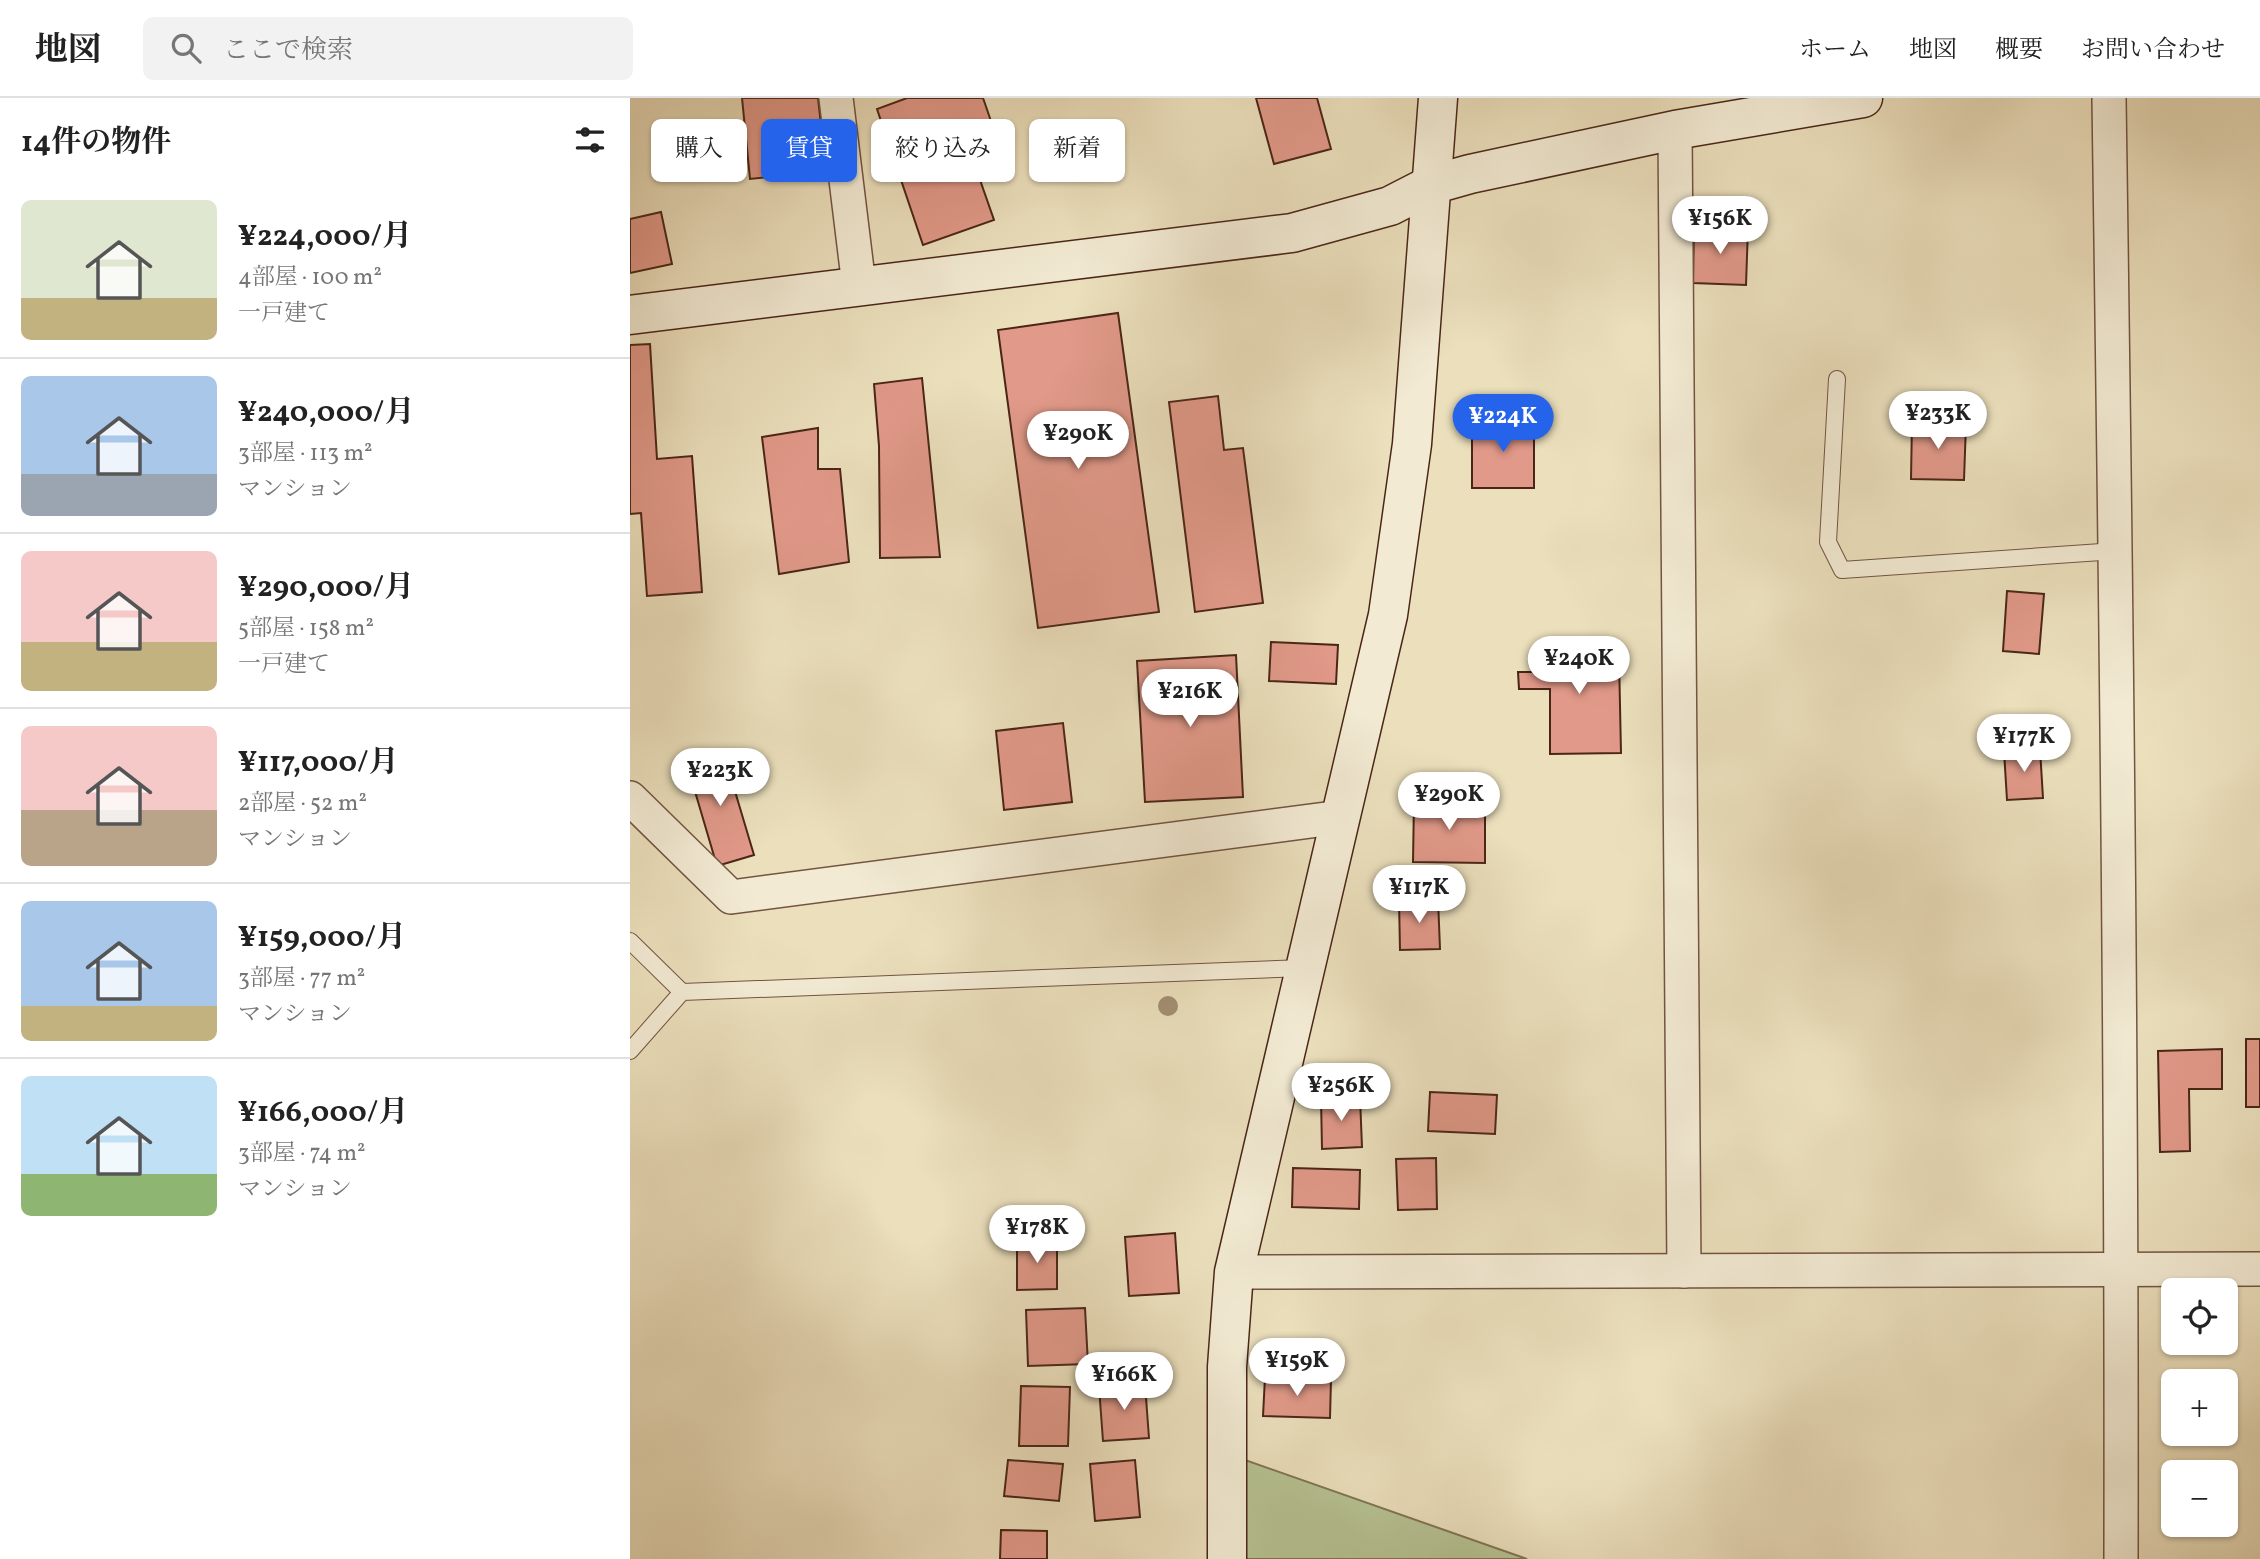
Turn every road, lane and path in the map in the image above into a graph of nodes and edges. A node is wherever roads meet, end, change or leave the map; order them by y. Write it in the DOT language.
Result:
graph roads {
  1 [pos="836,98"];
  2 [pos="1438,98"];
  3 [pos="1863,98"];
  4 [pos="2109,98"];
  5 [pos="1675,130"];
  6 [pos="1431,185"];
  7 [pos="859,286"];
  8 [pos="630,315"];
  9 [pos="1837,379"];
  10 [pos="2116,551"];
  11 [pos="630,798"];
  12 [pos="1341,817"];
  13 [pos="630,941"];
  14 [pos="1304,968"];
  15 [pos="682,992"];
  16 [pos="630,1051"];
  17 [pos="2121,1269"];
  18 [pos="2260,1269"];
  19 [pos="1684,1271"];
  20 [pos="1234,1272"];
  21 [pos="1227,1559"];
  22 [pos="2121,1559"];
  1 -- 7 [label="street"];
  2 -- 6 [label="street"];
  3 -- 5 [label="street"];
  4 -- 10 [label="street"];
  5 -- 6 [label="street"];
  5 -- 19 [label="street"];
  6 -- 7 [label="street"];
  6 -- 12 [label="street"];
  7 -- 8 [label="street"];
  9 -- 10 [label="lane"];
  10 -- 17 [label="street"];
  11 -- 12 [label="street"];
  12 -- 14 [label="street"];
  13 -- 15 [label="lane"];
  14 -- 15 [label="lane"];
  14 -- 20 [label="street"];
  15 -- 16 [label="lane"];
  17 -- 18 [label="street"];
  17 -- 19 [label="street"];
  17 -- 22 [label="street"];
  19 -- 20 [label="street"];
  20 -- 21 [label="street"];
}
